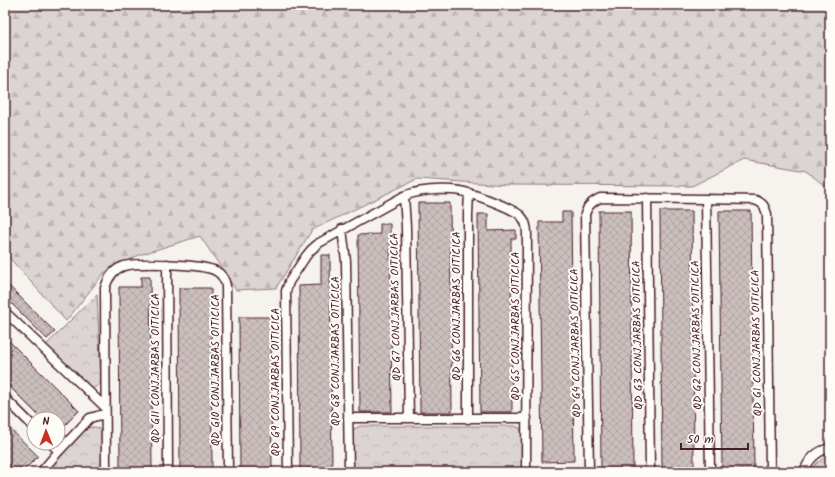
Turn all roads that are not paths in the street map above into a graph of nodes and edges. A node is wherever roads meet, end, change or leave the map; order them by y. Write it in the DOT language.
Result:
graph roads {
  1 [pos="469,193"];
  2 [pos="404,196"];
  3 [pos="647,198"];
  4 [pos="706,198"];
  5 [pos="342,229"];
  6 [pos="167,264"];
  7 [pos="5,312"];
  8 [pos="5,398"];
  9 [pos="105,411"];
  10 [pos="348,418"];
  11 [pos="409,418"];
  12 [pos="527,418"];
  13 [pos="26,419"];
  14 [pos="468,419"];
  15 [pos="830,448"];
  16 [pos="59,452"];
  17 [pos="41,472"];
  18 [pos="106,472"];
  19 [pos="168,472"];
  20 [pos="228,472"];
  21 [pos="288,472"];
  22 [pos="348,472"];
  23 [pos="526,472"];
  24 [pos="589,472"];
  25 [pos="650,472"];
  26 [pos="710,472"];
  27 [pos="770,472"];
  28 [pos="804,472"];
  1 -- 2 [label="street"];
  1 -- 12 [label="street, QD G5 CONJ.JARBAS OITICICA"];
  1 -- 14 [label="street, QD G6 CONJ.JARBAS OITICICA"];
  2 -- 5 [label="street"];
  2 -- 11 [label="street, QD G7 CONJ.JARBAS OITICICA"];
  3 -- 4 [label="street"];
  3 -- 24 [label="street, QD G4 CONJ.JARBAS OITICICA"];
  3 -- 25 [label="street, QD G3 CONJ.JARBAS OITICICA"];
  4 -- 26 [label="street, QD G2 CONJ.JARBAS OITICICA"];
  4 -- 27 [label="street, QD G1 CONJ.JARBAS OITICICA"];
  5 -- 10 [label="street, QD G8 CONJ.JARBAS OITICICA"];
  5 -- 21 [label="street, QD G9 CONJ.JARBAS OITICICA"];
  6 -- 9 [label="street"];
  6 -- 19 [label="street, QD G11 CONJ.JARBAS OITICICA"];
  6 -- 20 [label="street, QD G10 CONJ.JARBAS OITICICA"];
  7 -- 9 [label="street"];
  8 -- 13 [label="street"];
  9 -- 16 [label="street"];
  9 -- 18 [label="street"];
  10 -- 11 [label="street"];
  10 -- 22 [label="street, QD G8 CONJ.JARBAS OITICICA"];
  11 -- 14 [label="street"];
  12 -- 14 [label="street"];
  12 -- 23 [label="street, QD G5 CONJ.JARBAS OITICICA"];
  15 -- 28 [label="street"];
  16 -- 17 [label="street"];
}
